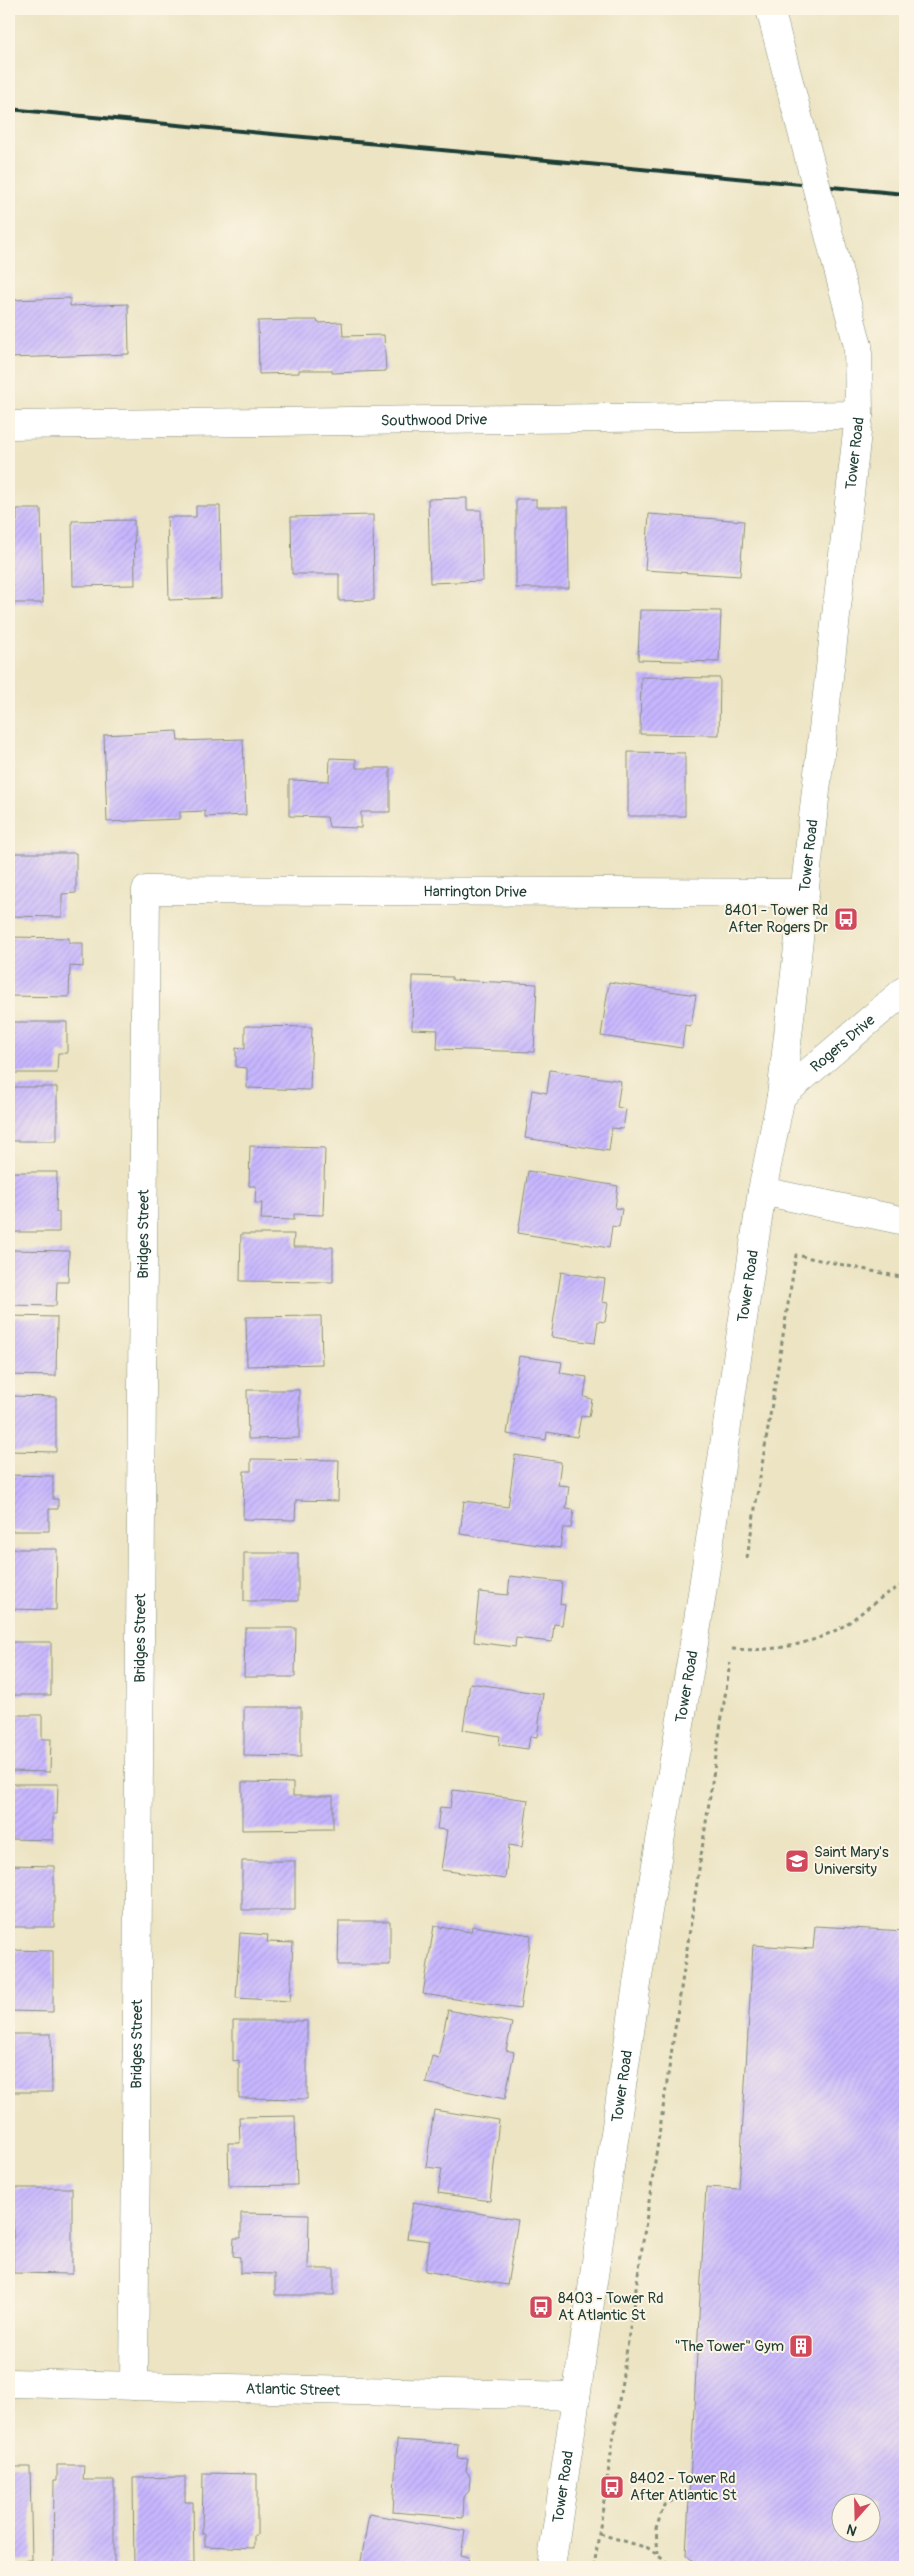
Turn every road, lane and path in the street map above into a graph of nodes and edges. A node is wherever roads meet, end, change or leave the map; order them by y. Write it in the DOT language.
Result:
graph roads {
  1 [pos="770,9"];
  2 [pos="860,415"];
  3 [pos="9,425"];
  4 [pos="146,890"];
  5 [pos="805,894"];
  6 [pos="905,990"];
  7 [pos="781,1096"];
  8 [pos="762,1191"];
  9 [pos="905,1221"];
  10 [pos="905,1278"];
  11 [pos="747,1559"];
  12 [pos="905,1584"];
  13 [pos="734,1641"];
  14 [pos="732,1649"];
  15 [pos="9,2383"];
  16 [pos="134,2386"];
  17 [pos="576,2396"];
  18 [pos="680,2496"];
  19 [pos="600,2534"];
  20 [pos="658,2555"];
  21 [pos="551,2567"];
  22 [pos="594,2567"];
  23 [pos="673,2567"];
  1 -- 2 [label="street, Tower Road, bridge"];
  2 -- 3 [label="street, Southwood Drive"];
  2 -- 5 [label="street, Tower Road"];
  4 -- 5 [label="street, Harrington Drive"];
  4 -- 16 [label="street, Bridges Street"];
  5 -- 7 [label="street, Tower Road"];
  6 -- 7 [label="street, Rogers Drive"];
  7 -- 8 [label="street, Tower Road"];
  8 -- 9 [label="street"];
  8 -- 17 [label="street, Tower Road"];
  10 -- 11 [label="path"];
  12 -- 14 [label="path"];
  13 -- 14 [label="path"];
  14 -- 19 [label="path"];
  15 -- 16 [label="street, Atlantic Street"];
  16 -- 17 [label="street, Atlantic Street"];
  17 -- 21 [label="street, Tower Road"];
  18 -- 20 [label="path"];
  19 -- 20 [label="path"];
  19 -- 22 [label="path"];
  20 -- 23 [label="path"];
}
